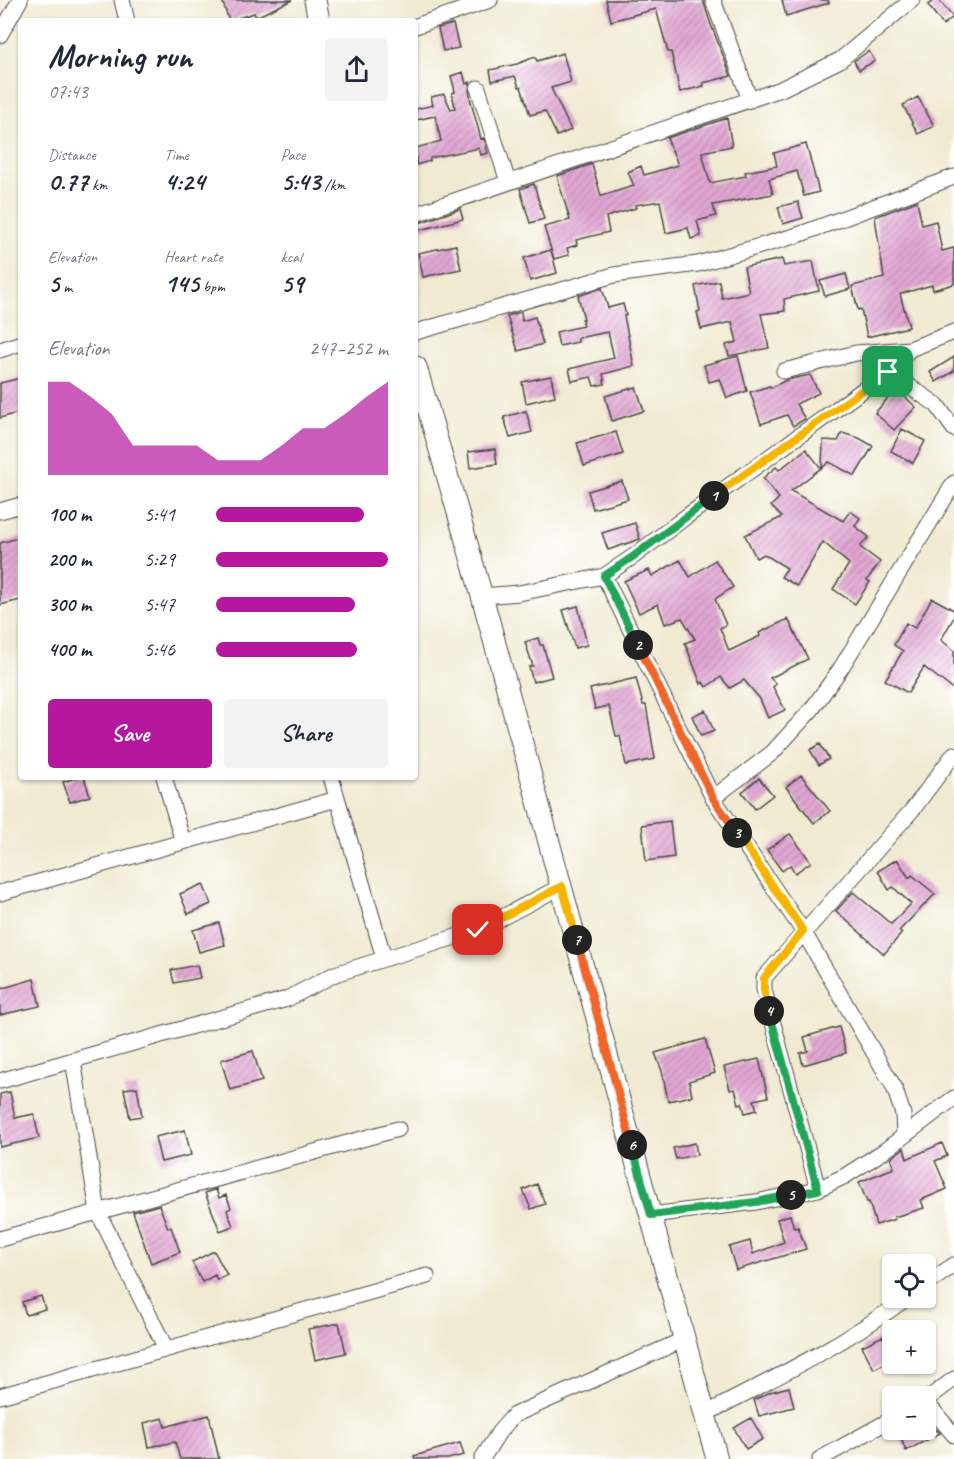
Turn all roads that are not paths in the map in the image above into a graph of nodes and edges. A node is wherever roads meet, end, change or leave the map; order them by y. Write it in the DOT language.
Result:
graph roads {
  1 [pos="20,0"];
  2 [pos="122,0"];
  3 [pos="315,0"];
  4 [pos="490,0"];
  5 [pos="713,0"];
  6 [pos="906,2"];
  7 [pos="126,18"];
  8 [pos="318,18"];
  9 [pos="418,25"];
  10 [pos="0,35"];
  11 [pos="478,88"];
  12 [pos="750,100"];
  13 [pos="954,177"];
  14 [pos="508,182"];
  15 [pos="418,213"];
  16 [pos="418,331"];
  17 [pos="954,332"];
  18 [pos="18,344"];
  19 [pos="910,349"];
  20 [pos="0,350"];
  21 [pos="783,371"];
  22 [pos="888,372"];
  23 [pos="418,374"];
  24 [pos="954,429"];
  25 [pos="954,483"];
  26 [pos="18,506"];
  27 [pos="0,511"];
  28 [pos="604,576"];
  29 [pos="482,596"];
  30 [pos="954,754"];
  31 [pos="165,780"];
  32 [pos="332,780"];
  33 [pos="713,798"];
  34 [pos="337,799"];
  35 [pos="183,842"];
  36 [pos="562,886"];
  37 [pos="0,893"];
  38 [pos="803,931"];
  39 [pos="384,958"];
  40 [pos="73,1060"];
  41 [pos="0,1081"];
  42 [pos="954,1098"];
  43 [pos="398,1130"];
  44 [pos="904,1136"];
  45 [pos="818,1190"];
  46 [pos="98,1212"];
  47 [pos="651,1215"];
  48 [pos="0,1239"];
  49 [pos="954,1265"];
  50 [pos="427,1276"];
  51 [pos="936,1277"];
  52 [pos="894,1308"];
  53 [pos="685,1339"];
  54 [pos="166,1349"];
  55 [pos="954,1379"];
  56 [pos="936,1393"];
  57 [pos="0,1396"];
  58 [pos="705,1413"];
  59 [pos="936,1413"];
  60 [pos="882,1425"];
  61 [pos="954,1435"];
  62 [pos="482,1459"];
  63 [pos="717,1459"];
  64 [pos="820,1459"];
  1 -- 10 [label="street"];
  2 -- 7 [label="street"];
  3 -- 8 [label="street"];
  4 -- 9 [label="street"];
  5 -- 12 [label="street"];
  6 -- 12 [label="street"];
  11 -- 14 [label="street"];
  12 -- 14 [label="street"];
  13 -- 16 [label="street"];
  14 -- 15 [label="street"];
  17 -- 19 [label="street"];
  18 -- 20 [label="street"];
  19 -- 21 [label="street"];
  19 -- 22 [label="street"];
  22 -- 24 [label="street"];
  22 -- 28 [label="street"];
  23 -- 29 [label="street"];
  25 -- 33 [label="street"];
  26 -- 27 [label="street"];
  28 -- 29 [label="street"];
  28 -- 33 [label="street"];
  29 -- 36 [label="street"];
  30 -- 38 [label="street"];
  31 -- 35 [label="street"];
  32 -- 34 [label="street"];
  33 -- 38 [label="street"];
  34 -- 35 [label="street"];
  34 -- 39 [label="street"];
  35 -- 37 [label="street"];
  36 -- 39 [label="street"];
  36 -- 47 [label="street"];
  38 -- 44 [label="street"];
  38 -- 45 [label="street"];
  39 -- 40 [label="street"];
  40 -- 41 [label="street"];
  40 -- 46 [label="street"];
  42 -- 44 [label="street"];
  43 -- 46 [label="street"];
  44 -- 45 [label="street"];
  45 -- 47 [label="street"];
  46 -- 48 [label="street"];
  46 -- 54 [label="street"];
  47 -- 53 [label="street"];
  49 -- 51 [label="street"];
  50 -- 54 [label="street"];
  52 -- 58 [label="street"];
  53 -- 58 [label="street"];
  53 -- 62 [label="street"];
  54 -- 57 [label="street"];
  55 -- 56 [label="street"];
  58 -- 63 [label="street"];
  59 -- 61 [label="street"];
  60 -- 64 [label="street"];
}
